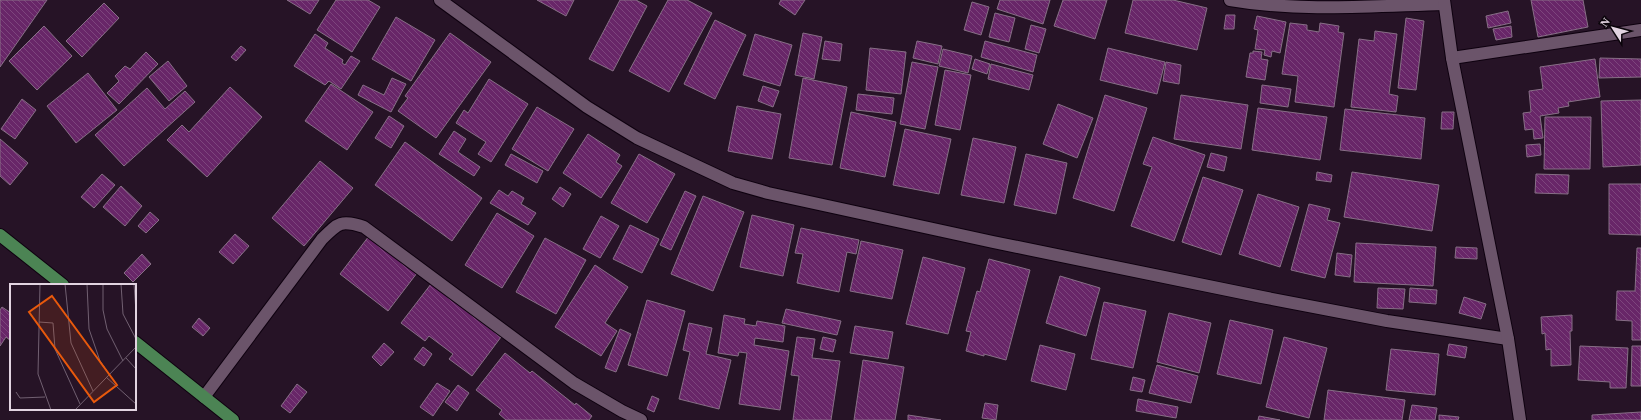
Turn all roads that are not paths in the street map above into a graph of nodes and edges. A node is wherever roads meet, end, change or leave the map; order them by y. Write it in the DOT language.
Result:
graph roads {
  1 [pos="440,0"];
  2 [pos="1230,0"];
  3 [pos="1444,2"];
  4 [pos="1641,30"];
  5 [pos="1452,58"];
  6 [pos="0,235"];
  7 [pos="62,284"];
  8 [pos="1508,340"];
  9 [pos="136,343"];
  10 [pos="204,397"];
  11 [pos="233,420"];
  12 [pos="641,420"];
  13 [pos="1520,420"];
  1 -- 8 [label="street"];
  2 -- 3 [label="street"];
  3 -- 5 [label="street"];
  4 -- 5 [label="street"];
  5 -- 8 [label="street"];
  6 -- 7 [label="main road"];
  8 -- 13 [label="street"];
  9 -- 10 [label="main road"];
  10 -- 11 [label="main road"];
  10 -- 12 [label="street"];
}
